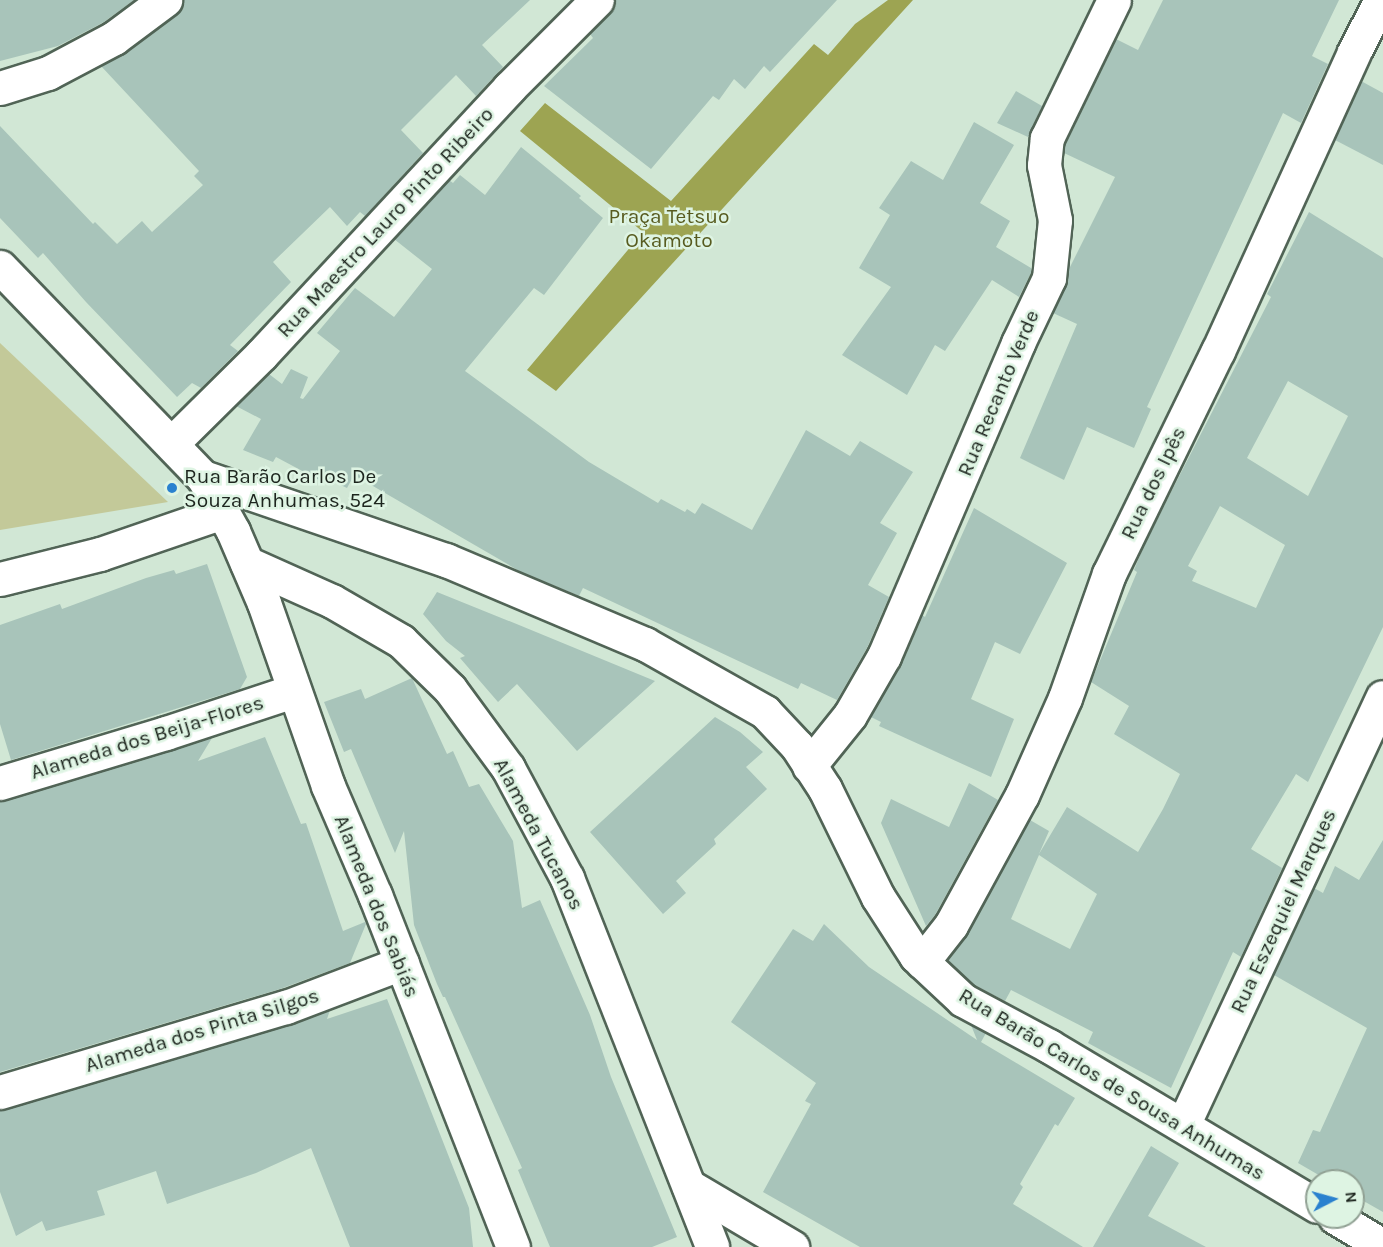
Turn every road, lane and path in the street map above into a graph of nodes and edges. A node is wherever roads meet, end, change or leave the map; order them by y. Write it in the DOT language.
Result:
graph roads {
  1 [pos="165,0"];
  2 [pos="597,0"];
  3 [pos="1114,0"];
  4 [pos="1381,0"];
  5 [pos="0,88"];
  6 [pos="0,267"];
  7 [pos="172,443"];
  8 [pos="203,477"];
  9 [pos="223,512"];
  10 [pos="247,563"];
  11 [pos="0,579"];
  12 [pos="293,691"];
  13 [pos="1383,697"];
  14 [pos="809,766"];
  15 [pos="0,783"];
  16 [pos="922,962"];
  17 [pos="402,963"];
  18 [pos="0,1092"];
  19 [pos="1183,1125"];
  20 [pos="689,1186"];
  21 [pos="1305,1199"];
  22 [pos="1355,1229"];
  23 [pos="1383,1246"];
  24 [pos="513,1247"];
  25 [pos="712,1247"];
  26 [pos="792,1247"];
  1 -- 5 [label="street"];
  2 -- 7 [label="street, Rua Maestro Lauro Pinto Ribeiro"];
  3 -- 14 [label="street, Rua Recanto Verde"];
  4 -- 16 [label="street, Rua dos Ipês"];
  6 -- 7 [label="street, Rua Barão Carlos de Sousa Anhumas"];
  7 -- 8 [label="street, Rua Barão Carlos de Sousa Anhumas"];
  8 -- 9 [label="street, Alameda dos Sabiás"];
  8 -- 14 [label="street, Rua Barão Carlos de Sousa Anhumas"];
  9 -- 10 [label="street, Alameda dos Sabiás"];
  9 -- 11 [label="street"];
  10 -- 12 [label="street, Alameda dos Sabiás"];
  10 -- 20 [label="street, Alameda Tucanos"];
  12 -- 15 [label="street, Alameda dos Beija-Flores"];
  12 -- 17 [label="street, Alameda dos Sabiás"];
  13 -- 19 [label="street, Rua Eszequiel Marques"];
  14 -- 16 [label="street, Rua Barão Carlos de Sousa Anhumas"];
  16 -- 19 [label="street, Rua Barão Carlos de Sousa Anhumas"];
  17 -- 18 [label="street, Alameda dos Pinta Silgos"];
  17 -- 24 [label="street, Alameda dos Sabiás"];
  19 -- 21 [label="street, Rua Barão Carlos de Sousa Anhumas"];
  20 -- 25 [label="street, Alameda Tucanos"];
  20 -- 26 [label="street"];
  22 -- 23 [label="street"];
}
